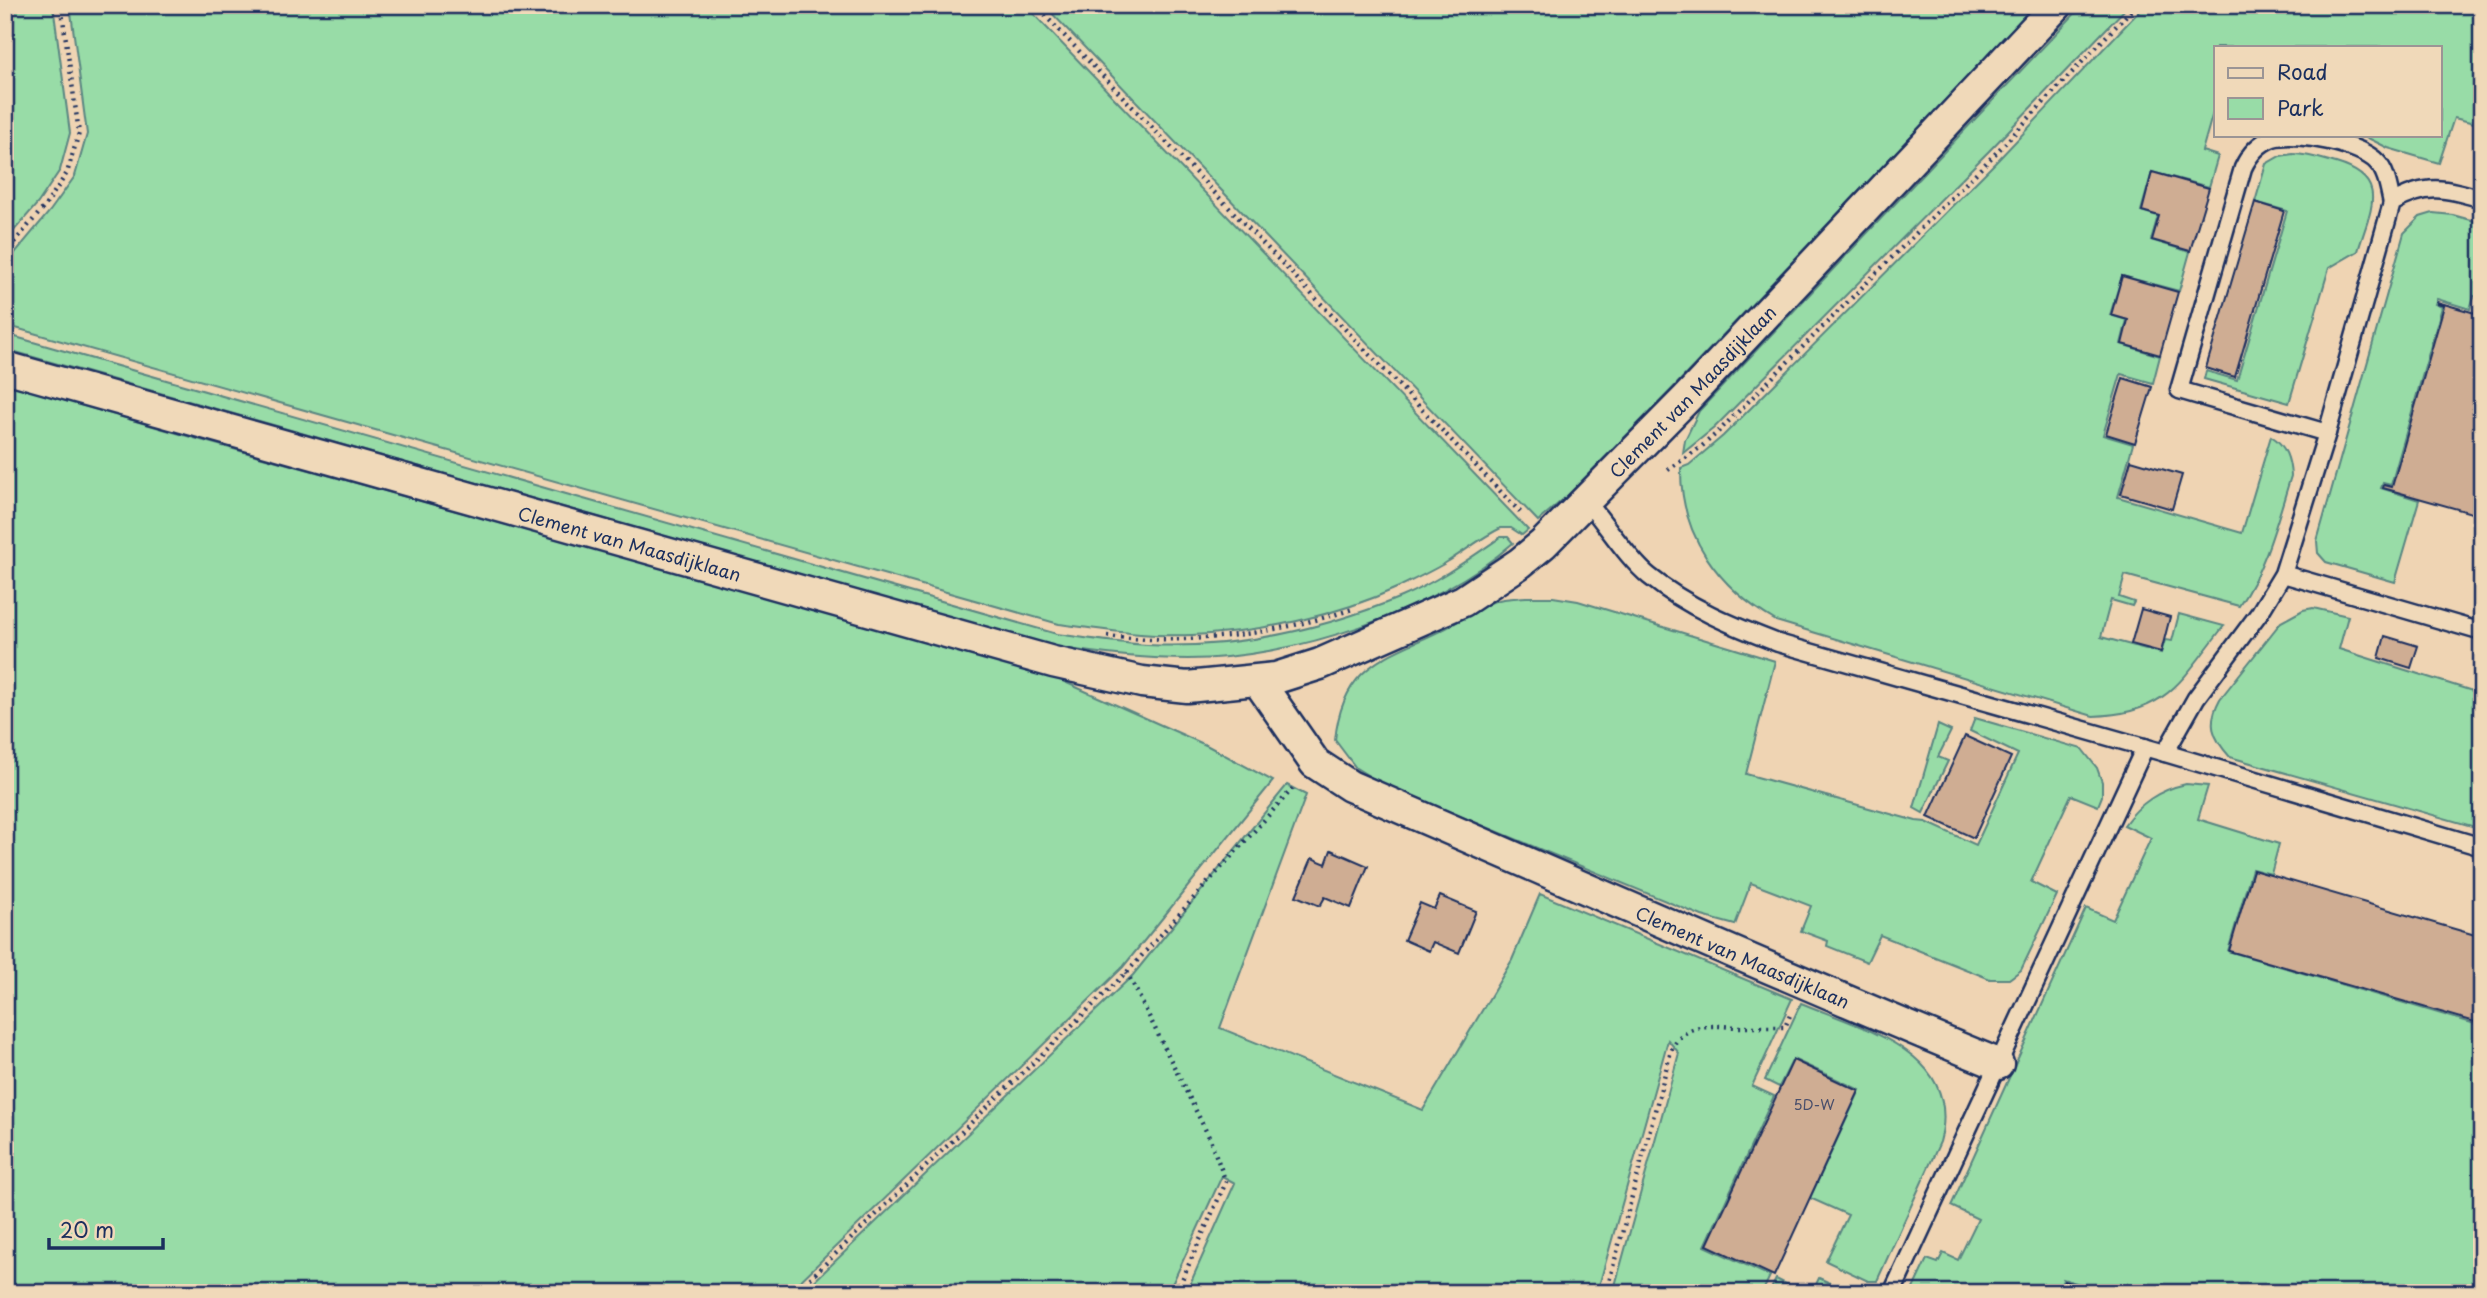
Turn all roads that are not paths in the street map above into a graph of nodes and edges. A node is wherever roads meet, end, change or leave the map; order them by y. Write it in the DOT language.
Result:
graph roads {
  1 [pos="2057,5"];
  2 [pos="2482,199"];
  3 [pos="2392,203"];
  4 [pos="5,367"];
  5 [pos="2327,433"];
  6 [pos="1587,502"];
  7 [pos="2283,573"];
  8 [pos="2482,632"];
  9 [pos="1258,681"];
  10 [pos="2145,747"];
  11 [pos="2165,753"];
  12 [pos="2482,847"];
  13 [pos="1998,1064"];
  14 [pos="1892,1293"];
  1 -- 6 [label="street, Clement van Maasdijklaan"];
  2 -- 3 [label="lane"];
  3 -- 5 [label="lane"];
  3 -- 5 [label="lane"];
  4 -- 9 [label="street, Clement van Maasdijklaan"];
  5 -- 7 [label="lane"];
  6 -- 9 [label="street, Clement van Maasdijklaan"];
  6 -- 10 [label="lane"];
  7 -- 8 [label="lane"];
  7 -- 11 [label="lane"];
  9 -- 13 [label="street, Clement van Maasdijklaan"];
  10 -- 11 [label="lane"];
  10 -- 13 [label="lane"];
  11 -- 12 [label="lane"];
  13 -- 14 [label="lane"];
}
